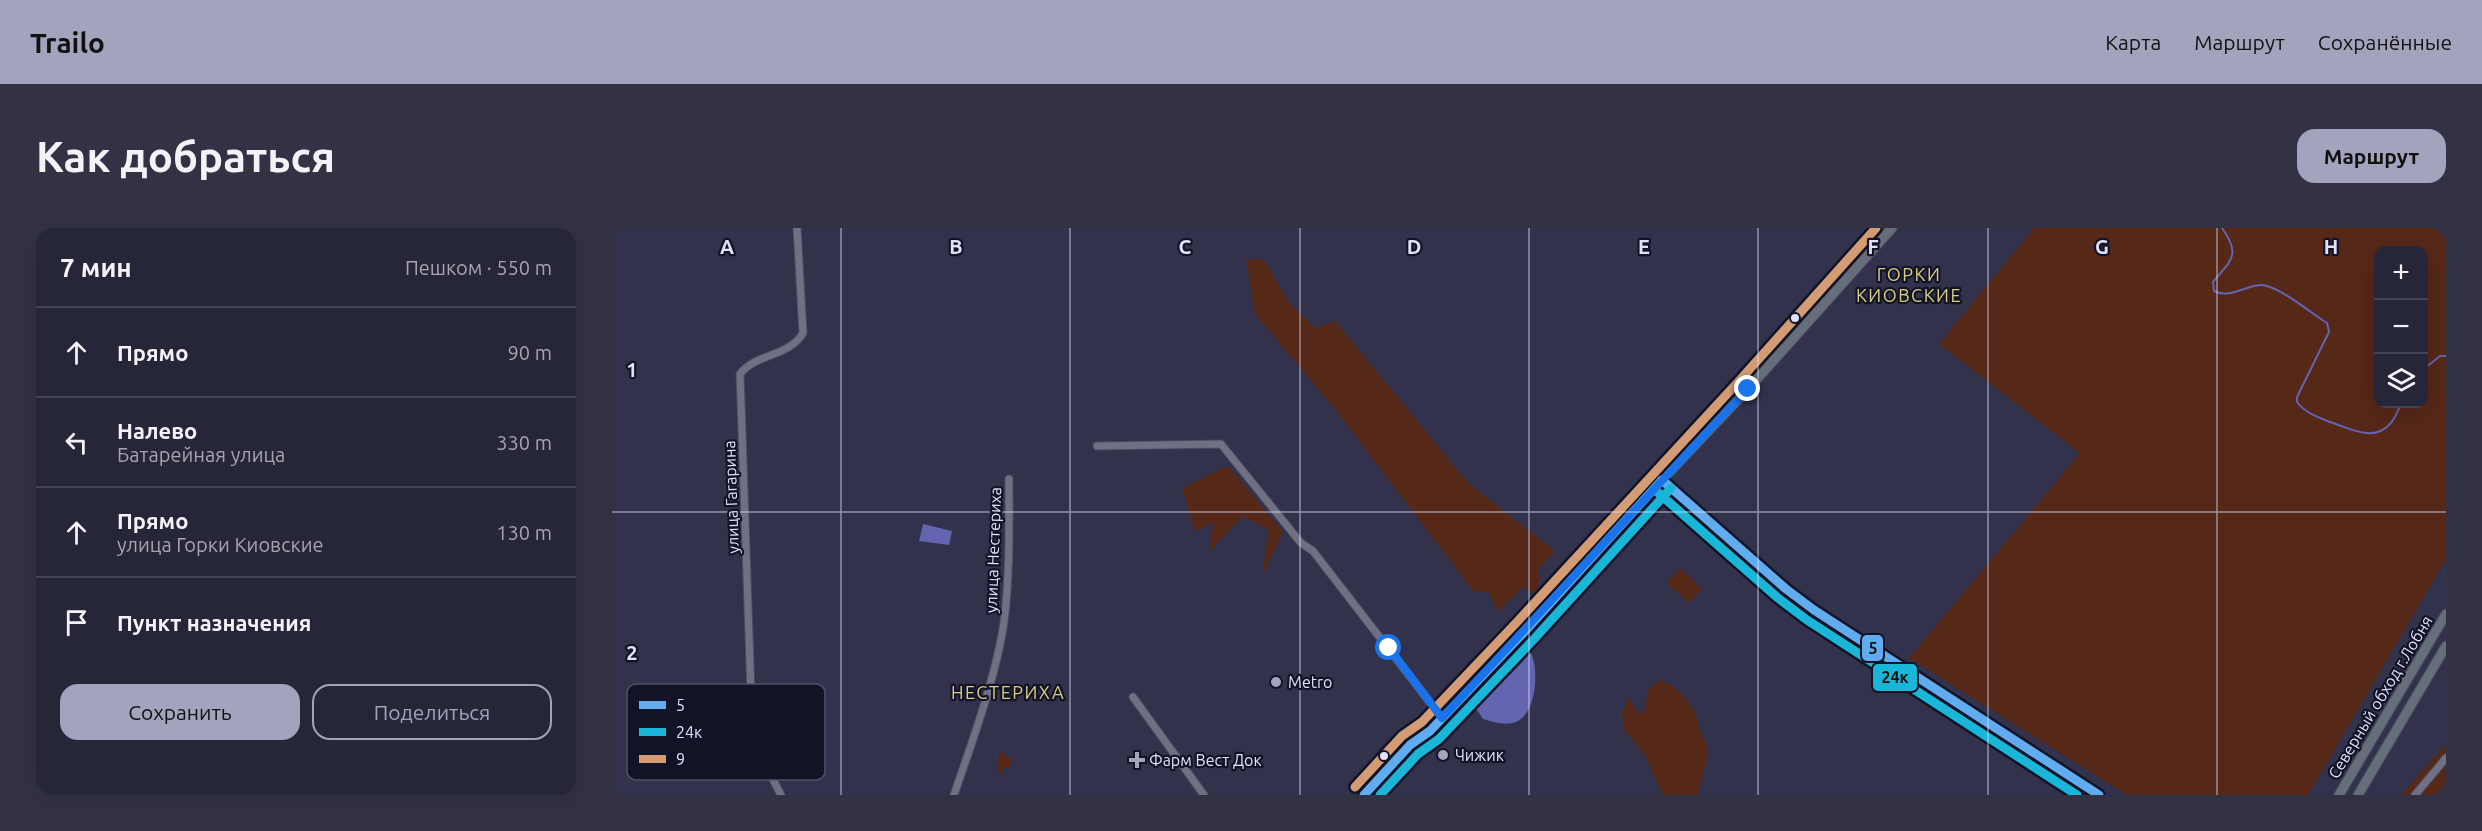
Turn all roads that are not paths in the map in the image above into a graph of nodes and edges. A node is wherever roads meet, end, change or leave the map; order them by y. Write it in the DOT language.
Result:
graph roads {
  1 [pos="797,228"];
  2 [pos="1892,228"];
  3 [pos="1097,446"];
  4 [pos="1009,479"];
  5 [pos="1662,480"];
  6 [pos="2446,614"];
  7 [pos="2446,646"];
  8 [pos="751,684"];
  9 [pos="1133,697"];
  10 [pos="1442,718"];
  11 [pos="1428,733"];
  12 [pos="2446,758"];
  13 [pos="773,780"];
  14 [pos="781,795"];
  15 [pos="954,795"];
  16 [pos="1204,795"];
  17 [pos="1364,795"];
  18 [pos="1377,795"];
  19 [pos="2099,795"];
  20 [pos="2339,795"];
  21 [pos="2358,795"];
  22 [pos="2415,795"];
  1 -- 8 [label="street, улица Гагарина"];
  2 -- 5 [label="main road"];
  3 -- 10 [label="street"];
  4 -- 15 [label="street, улица Нестериха"];
  5 -- 10 [label="main road"];
  5 -- 19 [label="street"];
  6 -- 20 [label="main road, Северный обход г.Лобня"];
  7 -- 21 [label="main road, Северный обход г.Лобня"];
  9 -- 16 [label="street"];
  10 -- 11 [label="main road"];
  11 -- 17 [label="main road"];
  11 -- 18 [label="main road"];
  12 -- 22 [label="street"];
  13 -- 14 [label="street, улица Гагарина"];
}
